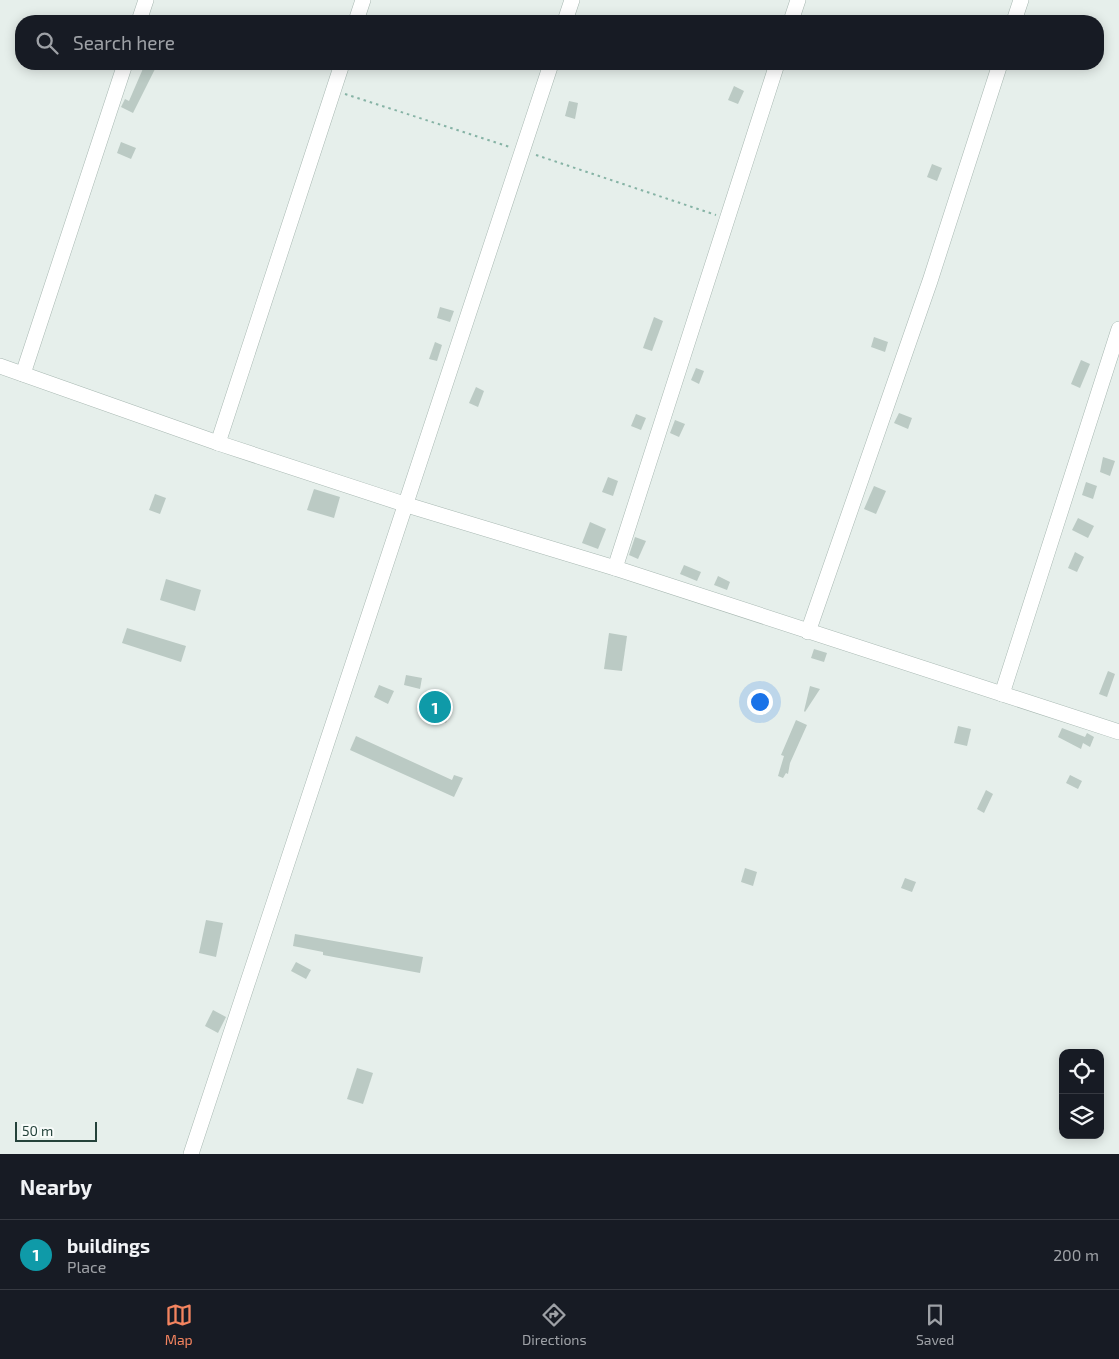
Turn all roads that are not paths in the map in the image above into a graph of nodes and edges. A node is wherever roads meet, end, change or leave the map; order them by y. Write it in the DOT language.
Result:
graph roads {
  1 [pos="146,0"];
  2 [pos="363,0"];
  3 [pos="572,0"];
  4 [pos="798,0"];
  5 [pos="1020,0"];
  6 [pos="141,15"];
  7 [pos="358,15"];
  8 [pos="567,15"];
  9 [pos="793,15"];
  10 [pos="1016,15"];
  11 [pos="123,70"];
  12 [pos="340,70"];
  13 [pos="549,70"];
  14 [pos="776,70"];
  15 [pos="998,70"];
  16 [pos="1119,329"];
  17 [pos="0,366"];
  18 [pos="23,374"];
  19 [pos="218,443"];
  20 [pos="406,504"];
  21 [pos="615,568"];
  22 [pos="808,632"];
  23 [pos="1002,694"];
  24 [pos="1119,732"];
  25 [pos="191,1154"];
  1 -- 6 [label="street"];
  2 -- 7 [label="street"];
  3 -- 8 [label="street"];
  4 -- 9 [label="street"];
  5 -- 10 [label="street"];
  11 -- 18 [label="street"];
  12 -- 19 [label="street"];
  13 -- 20 [label="street"];
  14 -- 21 [label="street"];
  15 -- 22 [label="street"];
  16 -- 23 [label="street"];
  17 -- 18 [label="street"];
  18 -- 19 [label="street"];
  19 -- 20 [label="street"];
  20 -- 21 [label="street"];
  20 -- 25 [label="street"];
  21 -- 22 [label="street"];
  22 -- 23 [label="street"];
  23 -- 24 [label="street"];
}
